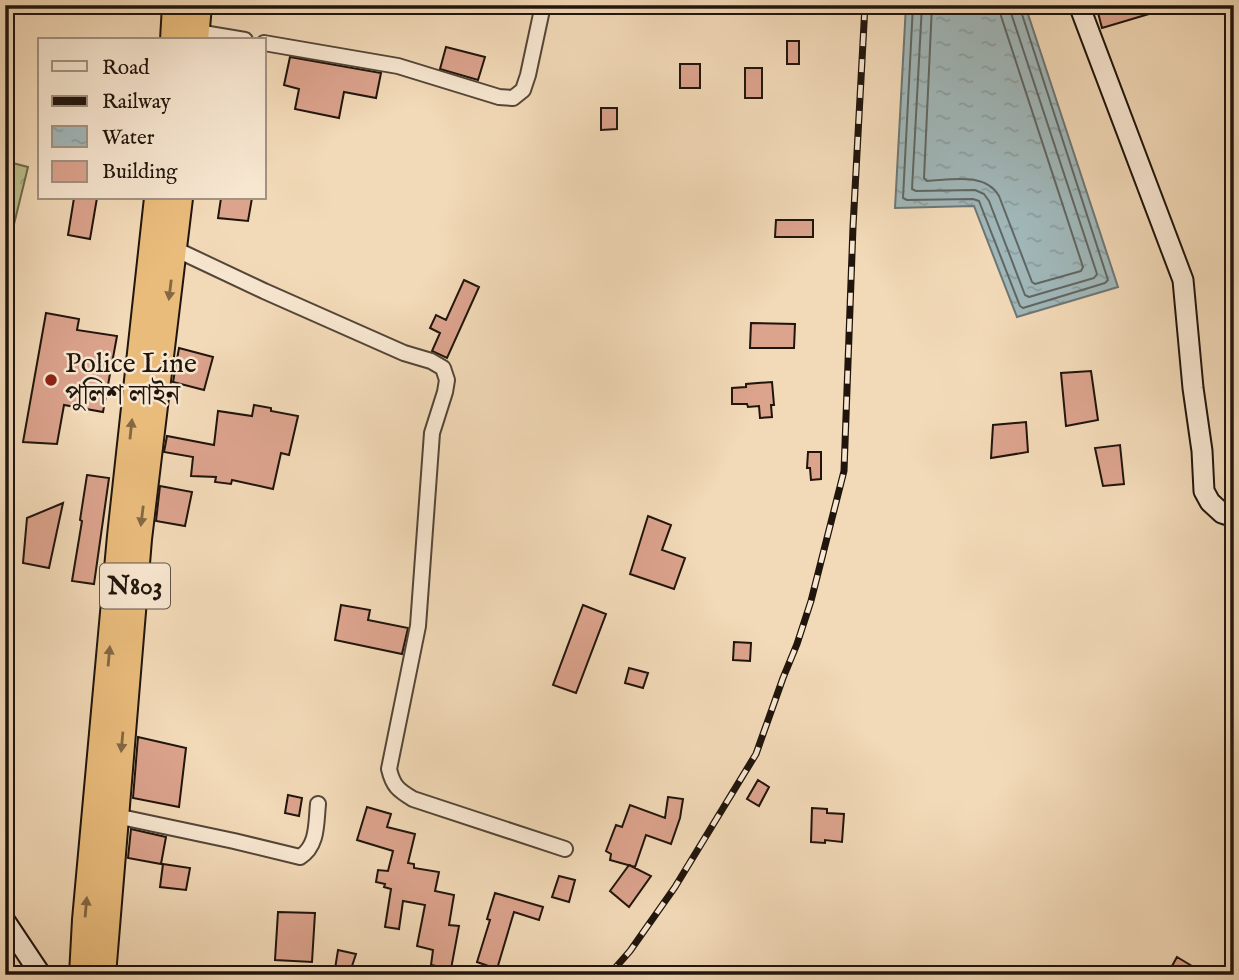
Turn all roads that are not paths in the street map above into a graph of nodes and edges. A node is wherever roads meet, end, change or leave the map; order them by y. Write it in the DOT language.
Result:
graph roads {
  1 [pos="175,5"];
  2 [pos="199,5"];
  3 [pos="543,5"];
  4 [pos="1079,5"];
  5 [pos="196,36"];
  6 [pos="173,38"];
  7 [pos="220,38"];
  8 [pos="266,43"];
  9 [pos="157,200"];
  10 [pos="180,200"];
  11 [pos="175,249"];
  12 [pos="1234,517"];
  13 [pos="108,778"];
  14 [pos="318,804"];
  15 [pos="116,816"];
  16 [pos="565,849"];
  17 [pos="5,921"];
  18 [pos="41,975"];
  19 [pos="82,975"];
  20 [pos="103,975"];
  1 -- 6 [label="highway"];
  2 -- 5 [label="highway"];
  3 -- 8 [label="street"];
  4 -- 12 [label="street"];
  5 -- 7 [label="street"];
  13 -- 9 [label="highway, N803, one-way"];
  10 -- 11 [label="highway, N803"];
  11 -- 13 [label="highway, N803, one-way"];
  11 -- 16 [label="street"];
  13 -- 15 [label="highway, N803"];
  19 -- 13 [label="highway, N803, one-way"];
  14 -- 15 [label="street"];
  15 -- 20 [label="highway, N803"];
  17 -- 18 [label="street"];
}
